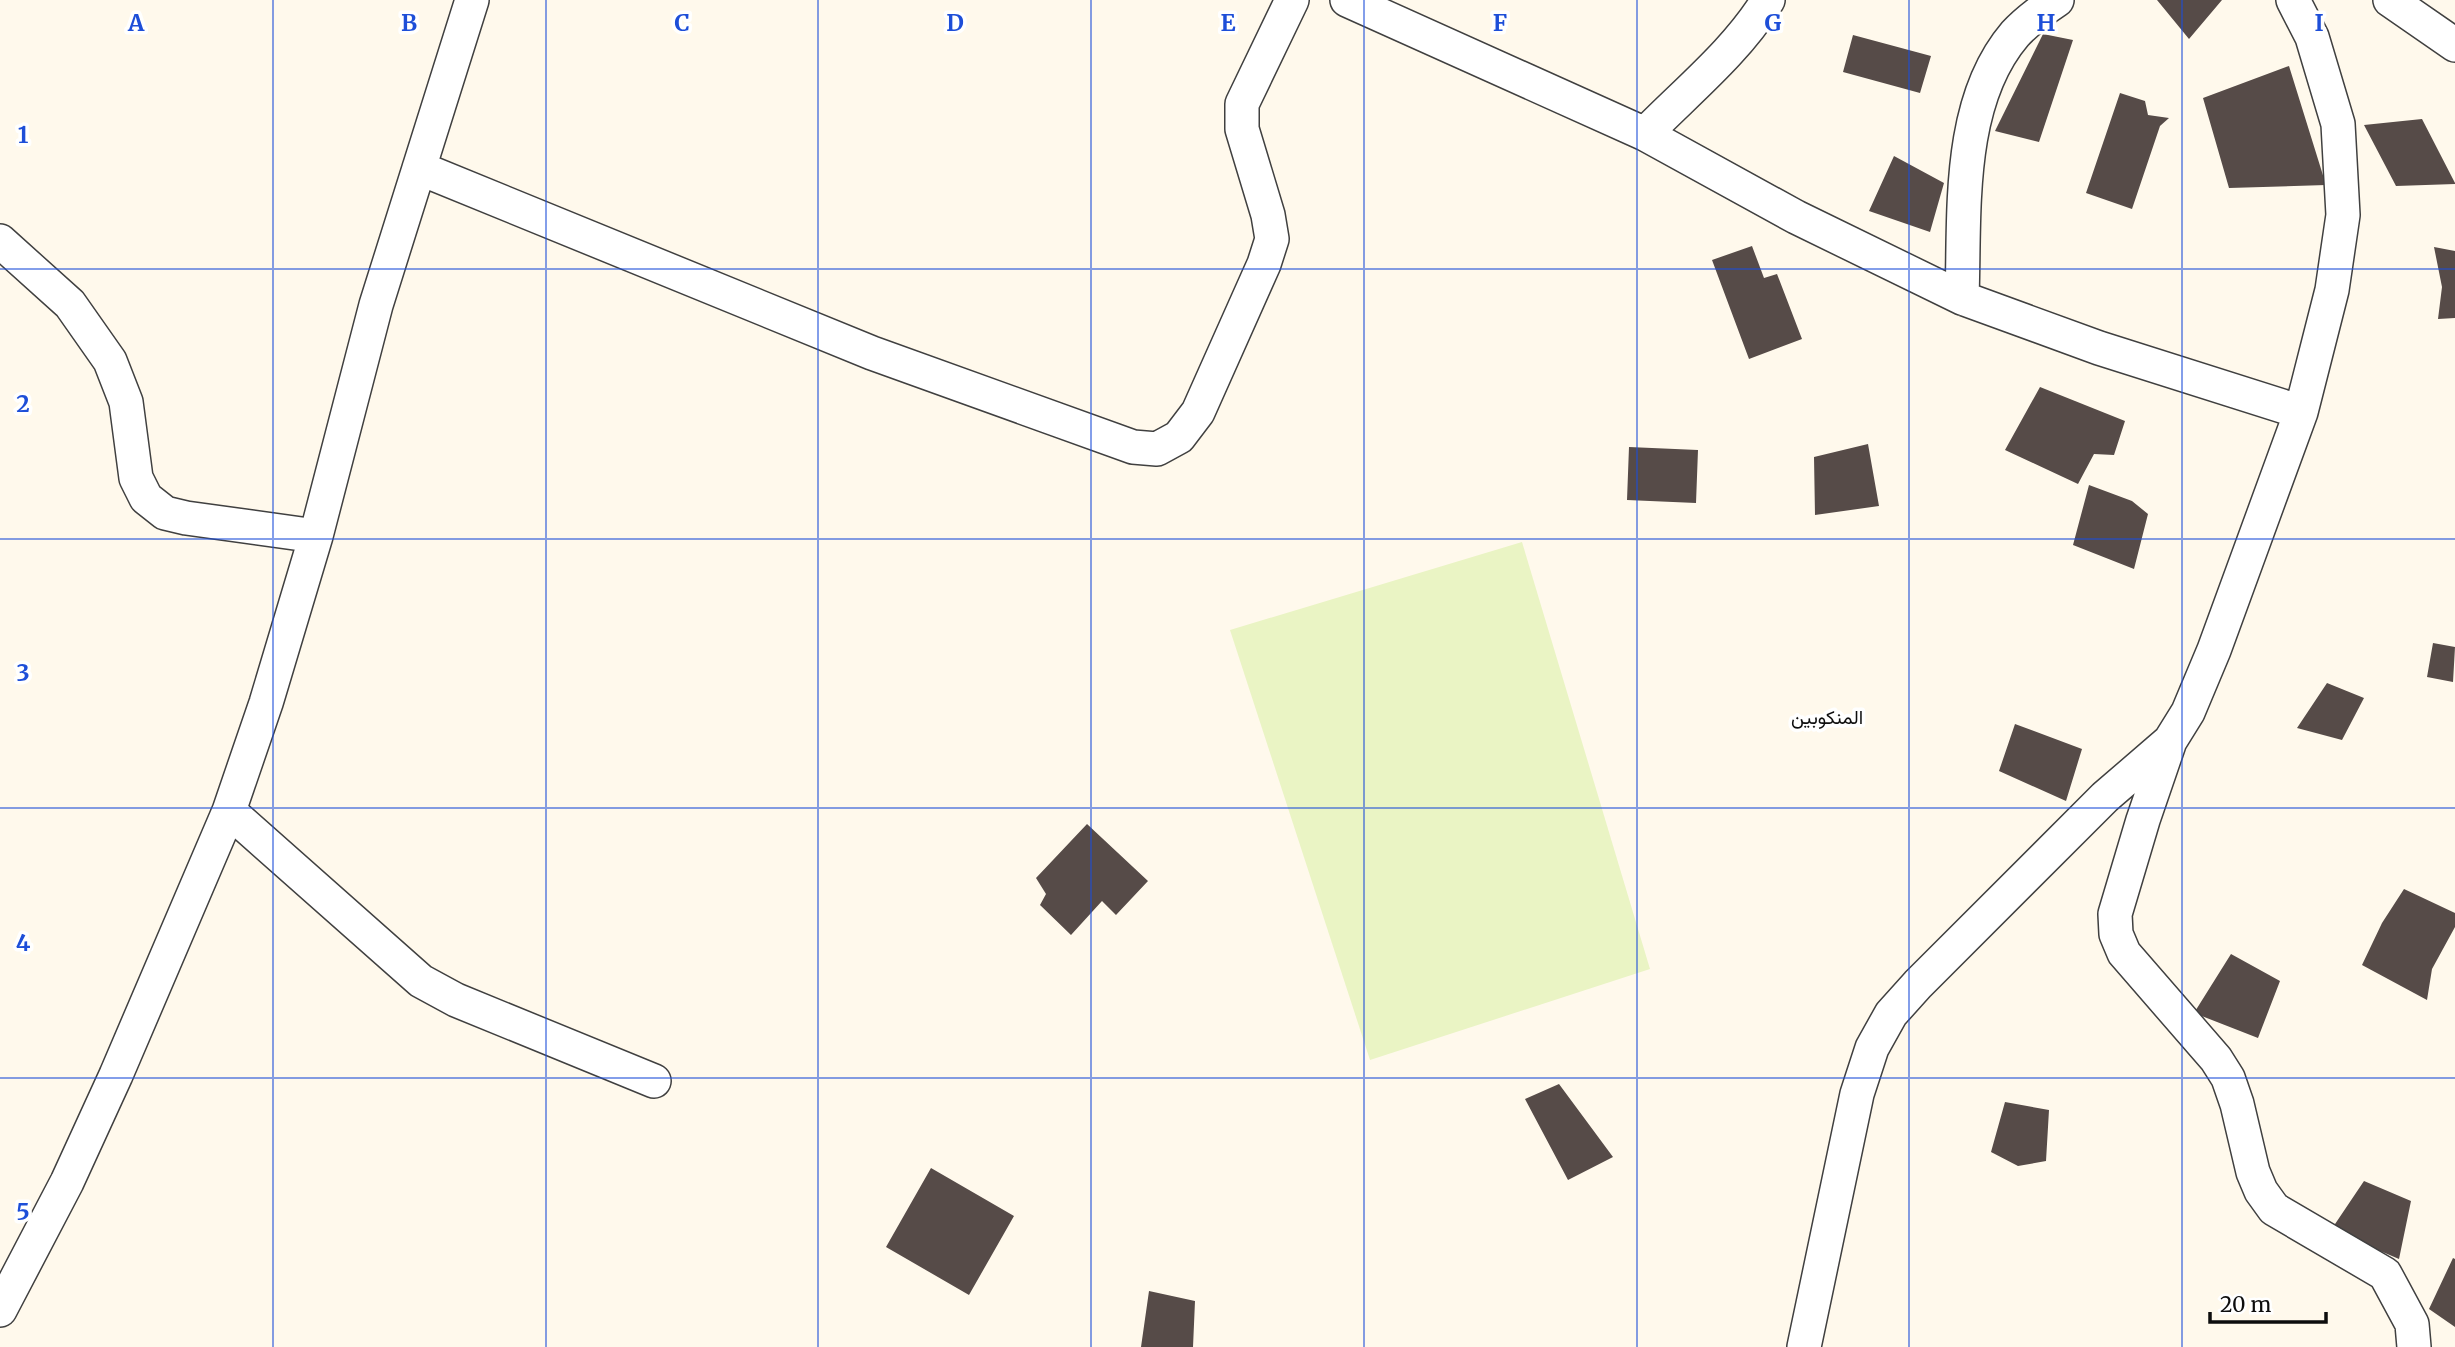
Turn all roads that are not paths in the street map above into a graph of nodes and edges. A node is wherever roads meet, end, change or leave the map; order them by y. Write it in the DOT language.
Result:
graph roads {
  1 [pos="472,0"];
  2 [pos="1292,0"];
  3 [pos="1347,0"];
  4 [pos="1768,0"];
  5 [pos="2057,0"];
  6 [pos="2293,0"];
  7 [pos="2390,0"];
  8 [pos="2455,45"];
  9 [pos="1645,134"];
  10 [pos="419,168"];
  11 [pos="0,241"];
  12 [pos="1962,298"];
  13 [pos="2301,412"];
  14 [pos="316,536"];
  15 [pos="2170,741"];
  16 [pos="229,811"];
  17 [pos="654,1081"];
  18 [pos="0,1310"];
  19 [pos="1804,1347"];
  20 [pos="2414,1347"];
  1 -- 10 [label="street"];
  2 -- 10 [label="street"];
  3 -- 9 [label="street"];
  4 -- 9 [label="street"];
  5 -- 12 [label="street"];
  6 -- 13 [label="street"];
  7 -- 8 [label="street"];
  9 -- 12 [label="street"];
  10 -- 14 [label="street"];
  11 -- 14 [label="street"];
  12 -- 13 [label="street"];
  13 -- 15 [label="street"];
  14 -- 16 [label="street"];
  15 -- 19 [label="street"];
  15 -- 20 [label="street"];
  16 -- 17 [label="street"];
  16 -- 18 [label="street"];
}
